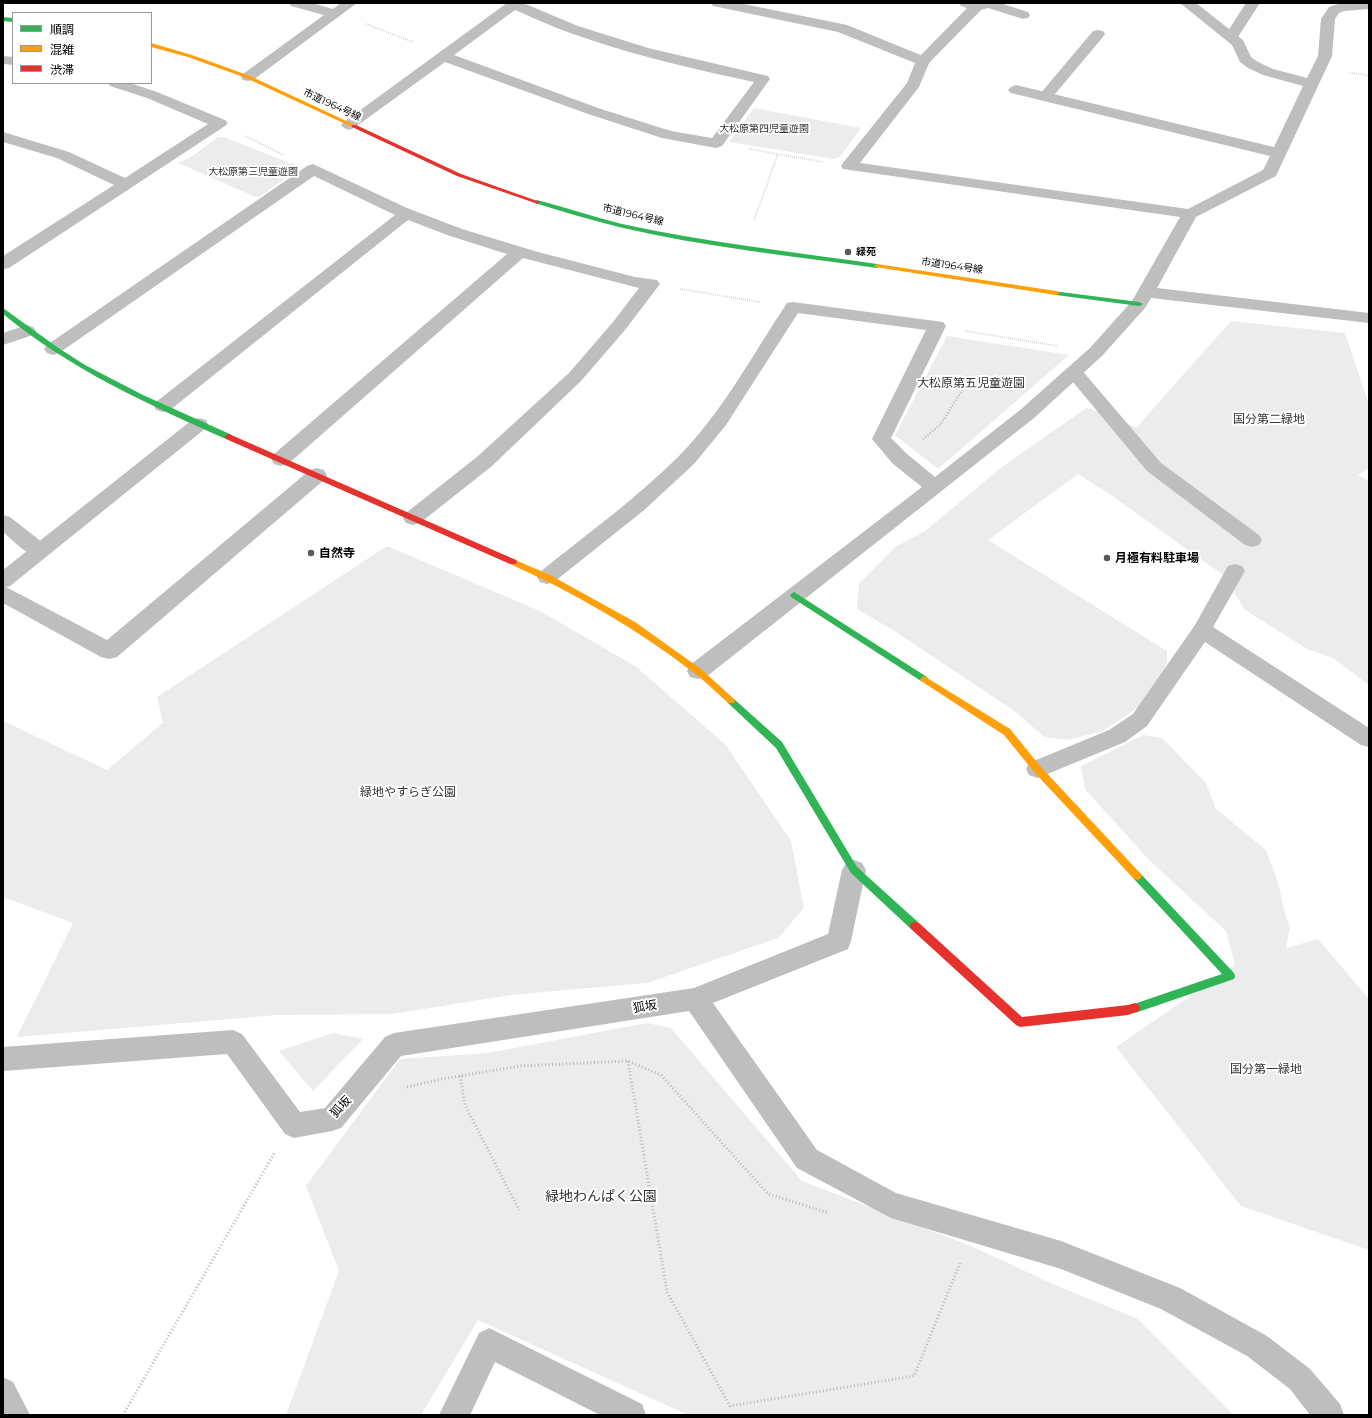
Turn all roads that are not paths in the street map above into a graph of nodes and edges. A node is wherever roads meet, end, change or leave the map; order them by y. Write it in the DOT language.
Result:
graph roads {
  1 [pos="296,3"];
  2 [pos="350,3"];
  3 [pos="718,3"];
  4 [pos="1187,3"];
  5 [pos="1253,3"];
  6 [pos="515,4"];
  7 [pos="971,5"];
  8 [pos="1369,5"];
  9 [pos="335,14"];
  10 [pos="1023,15"];
  11 [pos="1098,34"];
  12 [pos="1231,36"];
  13 [pos="152,45"];
  14 [pos="444,56"];
  15 [pos="923,61"];
  16 [pos="248,77"];
  17 [pos="119,84"];
  18 [pos="1312,84"];
  19 [pos="1016,90"];
  20 [pos="1045,97"];
  21 [pos="349,125"];
  22 [pos="3,137"];
  23 [pos="1279,153"];
  24 [pos="125,184"];
  25 [pos="406,214"];
  26 [pos="1190,214"];
  27 [pos="520,252"];
  28 [pos="3,264"];
  29 [pos="1142,298"];
  30 [pos="3,310"];
  31 [pos="1369,318"];
  32 [pos="27,331"];
  33 [pos="3,339"];
  34 [pos="53,349"];
  35 [pos="1074,372"];
  36 [pos="163,406"];
  37 [pos="199,424"];
  38 [pos="281,459"];
  39 [pos="317,475"];
  40 [pos="936,487"];
  41 [pos="413,518"];
  42 [pos="3,522"];
  43 [pos="1252,540"];
  44 [pos="40,550"];
  45 [pos="1235,571"];
  46 [pos="547,577"];
  47 [pos="3,581"];
  48 [pos="3,594"];
  49 [pos="794,595"];
  50 [pos="1202,630"];
  51 [pos="698,671"];
  52 [pos="1369,739"];
  53 [pos="1037,769"];
  54 [pos="854,870"];
  55 [pos="694,1000"];
  56 [pos="3,1059"];
  57 [pos="3,1392"];
  58 [pos="15,1415"];
  59 [pos="454,1415"];
  60 [pos="631,1415"];
  61 [pos="1329,1415"];
  1 -- 9 [label="street"];
  2 -- 9 [label="street"];
  3 -- 15 [label="street"];
  4 -- 12 [label="street"];
  5 -- 12 [label="lane"];
  6 -- 14 [label="street"];
  6 -- 14 [label="street"];
  7 -- 10 [label="lane"];
  7 -- 15 [label="lane"];
  8 -- 18 [label="street"];
  9 -- 16 [label="street"];
  11 -- 20 [label="lane"];
  12 -- 18 [label="street"];
  13 -- 16 [label="street, 市道1964号線"];
  14 -- 21 [label="street"];
  15 -- 26 [label="street"];
  16 -- 21 [label="street, 市道1964号線"];
  17 -- 24 [label="street"];
  18 -- 23 [label="street"];
  19 -- 20 [label="street"];
  20 -- 23 [label="street"];
  21 -- 29 [label="street, 市道1964号線"];
  22 -- 24 [label="street"];
  23 -- 26 [label="street"];
  24 -- 28 [label="street"];
  25 -- 27 [label="street"];
  25 -- 34 [label="street"];
  25 -- 36 [label="street"];
  26 -- 29 [label="street"];
  27 -- 38 [label="street"];
  27 -- 41 [label="street"];
  29 -- 31 [label="street"];
  29 -- 35 [label="street"];
  30 -- 32 [label="street"];
  32 -- 33 [label="street"];
  32 -- 34 [label="street"];
  34 -- 36 [label="street"];
  35 -- 40 [label="street"];
  35 -- 43 [label="lane"];
  36 -- 37 [label="street"];
  37 -- 38 [label="street"];
  37 -- 44 [label="street"];
  38 -- 39 [label="street"];
  39 -- 41 [label="street"];
  39 -- 48 [label="street"];
  40 -- 46 [label="street"];
  40 -- 49 [label="street"];
  41 -- 46 [label="street"];
  42 -- 44 [label="lane"];
  44 -- 47 [label="street"];
  45 -- 50 [label="lane"];
  46 -- 51 [label="street"];
  49 -- 51 [label="street"];
  49 -- 53 [label="street"];
  50 -- 52 [label="lane"];
  50 -- 53 [label="lane"];
  51 -- 54 [label="street"];
  53 -- 54 [label="street"];
  54 -- 55 [label="street, 狐坂"];
  55 -- 56 [label="street, 狐坂"];
  55 -- 61 [label="street"];
  57 -- 58 [label="street"];
  59 -- 60 [label="street"];
}
